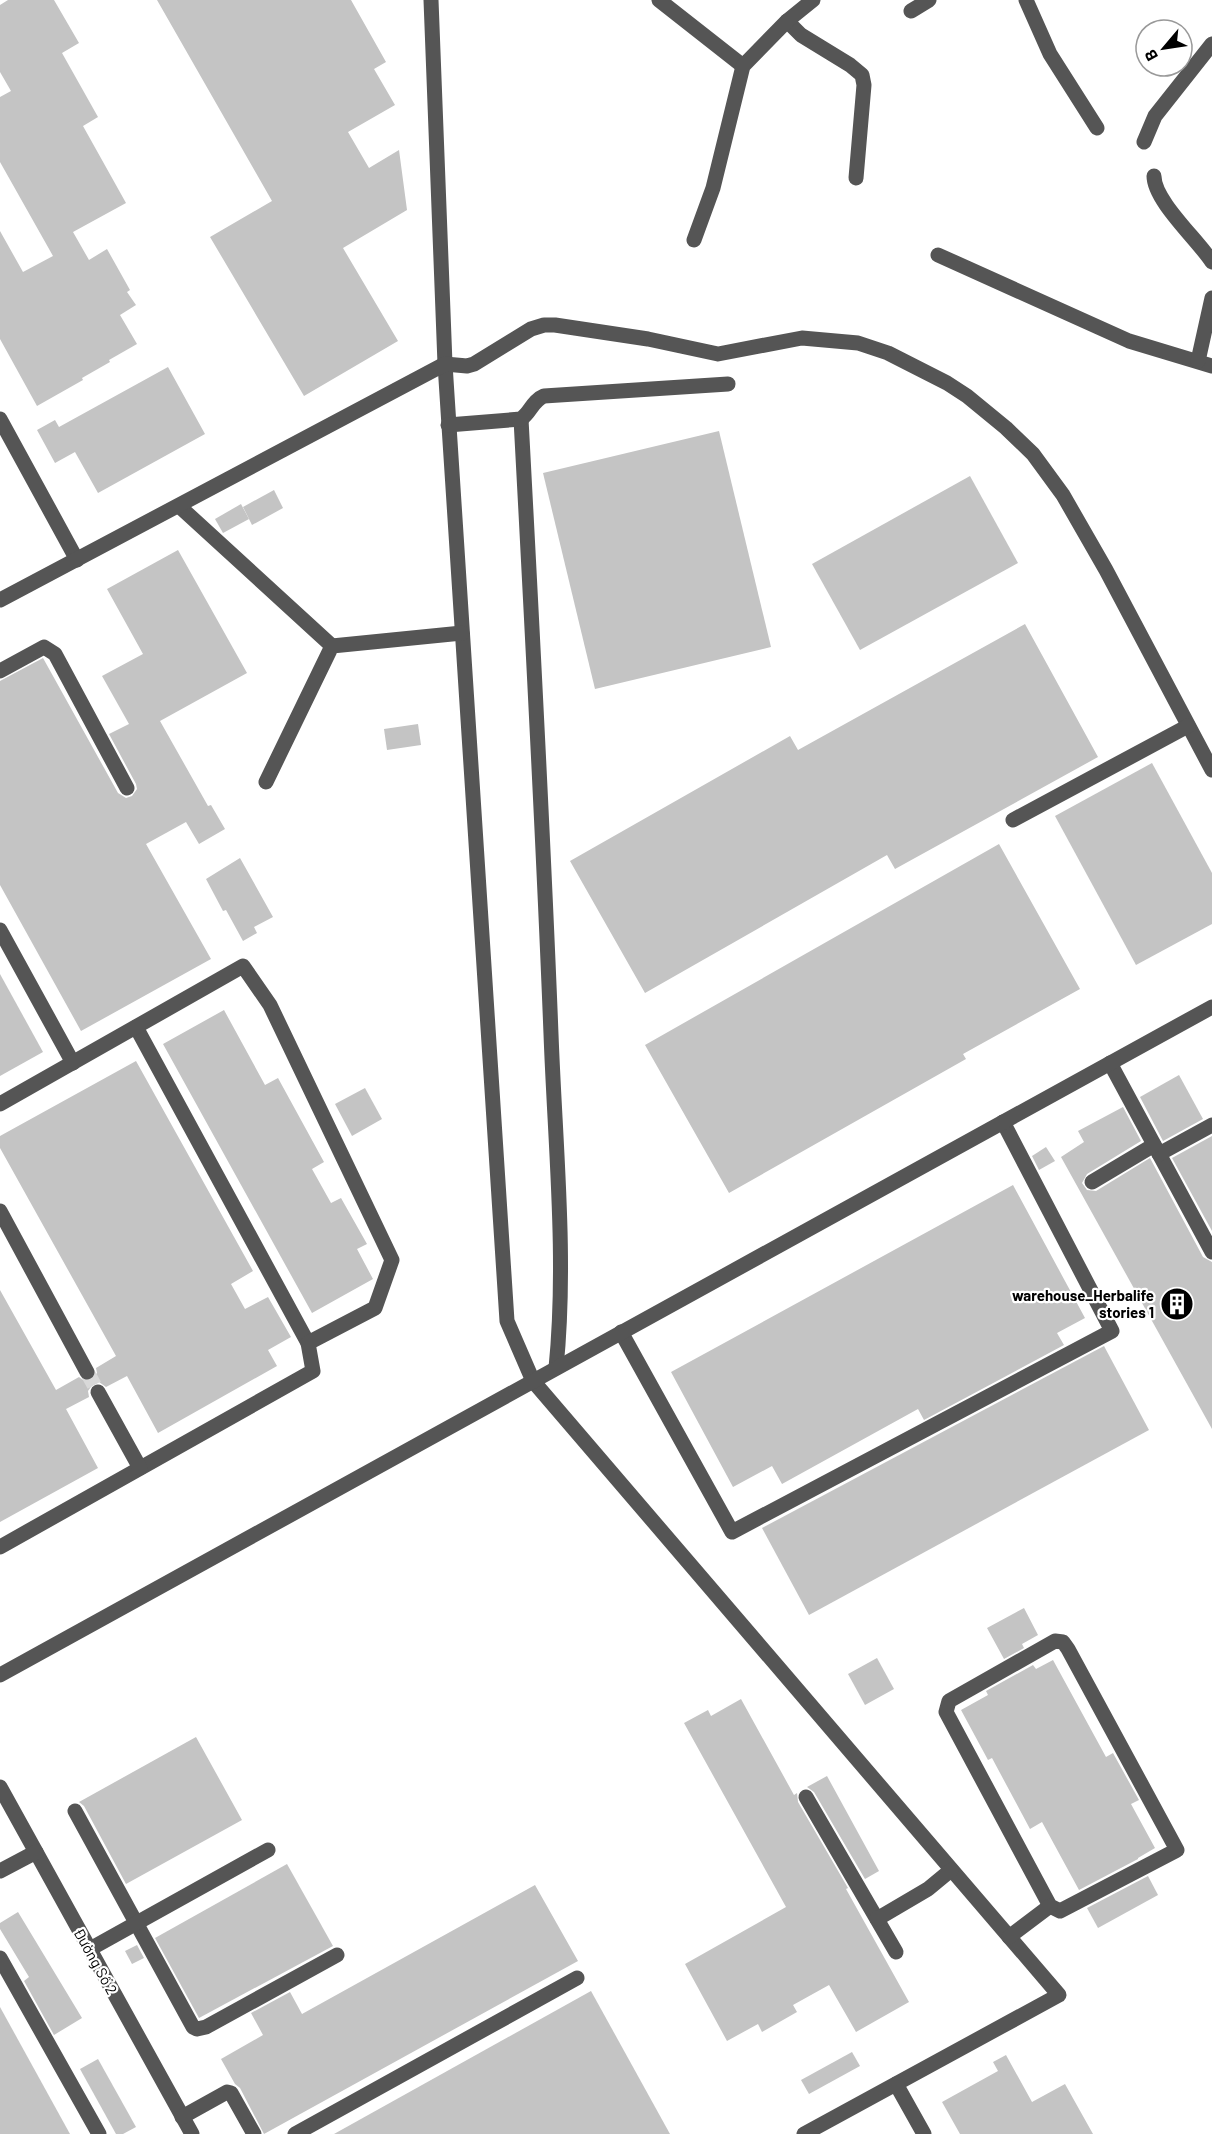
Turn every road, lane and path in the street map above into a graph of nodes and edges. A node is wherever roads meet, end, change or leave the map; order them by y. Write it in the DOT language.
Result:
graph roads {
  1 [pos="431,0"];
  2 [pos="659,0"];
  3 [pos="813,0"];
  4 [pos="929,0"];
  5 [pos="1026,0"];
  6 [pos="791,10"];
  7 [pos="911,11"];
  8 [pos="1212,44"];
  9 [pos="743,66"];
  10 [pos="1097,128"];
  11 [pos="1144,142"];
  12 [pos="1154,176"];
  13 [pos="856,178"];
  14 [pos="694,240"];
  15 [pos="938,255"];
  16 [pos="1212,262"];
  17 [pos="1212,297"];
  18 [pos="445,364"];
  19 [pos="1205,364"];
  20 [pos="728,384"];
  21 [pos="0,419"];
  22 [pos="521,419"];
  23 [pos="448,425"];
  24 [pos="179,506"];
  25 [pos="78,560"];
  26 [pos="0,600"];
  27 [pos="462,633"];
  28 [pos="332,646"];
  29 [pos="0,671"];
  30 [pos="1188,726"];
  31 [pos="1212,770"];
  32 [pos="266,782"];
  33 [pos="127,788"];
  34 [pos="1013,820"];
  35 [pos="0,930"];
  36 [pos="1212,1007"];
  37 [pos="136,1027"];
  38 [pos="73,1063"];
  39 [pos="1110,1063"];
  40 [pos="0,1104"];
  41 [pos="1003,1122"];
  42 [pos="1212,1125"];
  43 [pos="1157,1149"];
  44 [pos="1092,1182"];
  45 [pos="0,1210"];
  46 [pos="1212,1252"];
  47 [pos="621,1332"];
  48 [pos="308,1343"];
  49 [pos="556,1368"];
  50 [pos="87,1372"];
  51 [pos="533,1381"];
  52 [pos="98,1392"];
  53 [pos="140,1468"];
  54 [pos="0,1547"];
  55 [pos="0,1676"];
  56 [pos="0,1787"];
  57 [pos="806,1797"];
  58 [pos="75,1811"];
  59 [pos="268,1850"];
  60 [pos="36,1851"];
  61 [pos="951,1870"];
  62 [pos="0,1871"];
  63 [pos="1050,1906"];
  64 [pos="877,1919"];
  65 [pos="137,1923"];
  66 [pos="1009,1937"];
  67 [pos="90,1949"];
  68 [pos="896,1952"];
  69 [pos="337,1955"];
  70 [pos="0,1958"];
  71 [pos="578,1978"];
  72 [pos="896,2084"];
  73 [pos="182,2117"];
  74 [pos="99,2134"];
  75 [pos="192,2134"];
  76 [pos="254,2134"];
  77 [pos="295,2134"];
  78 [pos="804,2134"];
  79 [pos="924,2134"];
  1 -- 18 [label="street"];
  2 -- 9 [label="street"];
  3 -- 6 [label="street"];
  4 -- 7 [label="street"];
  5 -- 10 [label="street"];
  6 -- 9 [label="street"];
  6 -- 13 [label="street"];
  8 -- 11 [label="street"];
  9 -- 14 [label="street"];
  12 -- 16 [label="street"];
  15 -- 19 [label="street"];
  17 -- 19 [label="street"];
  18 -- 23 [label="street"];
  18 -- 24 [label="street"];
  18 -- 30 [label="street"];
  20 -- 22 [label="street"];
  21 -- 25 [label="street"];
  22 -- 23 [label="street"];
  22 -- 49 [label="street"];
  23 -- 27 [label="street"];
  24 -- 25 [label="street"];
  24 -- 28 [label="street"];
  25 -- 26 [label="street"];
  27 -- 28 [label="street"];
  27 -- 51 [label="street"];
  28 -- 32 [label="street"];
  29 -- 33 [label="street"];
  30 -- 31 [label="street"];
  30 -- 34 [label="street"];
  35 -- 38 [label="street"];
  36 -- 39 [label="street"];
  37 -- 38 [label="street"];
  37 -- 48 [label="street"];
  37 -- 48 [label="street"];
  38 -- 40 [label="street"];
  39 -- 41 [label="street"];
  39 -- 43 [label="street"];
  41 -- 47 [label="street"];
  41 -- 47 [label="street"];
  42 -- 43 [label="street"];
  43 -- 44 [label="street"];
  43 -- 46 [label="street"];
  45 -- 50 [label="street"];
  47 -- 49 [label="street"];
  48 -- 53 [label="street"];
  49 -- 51 [label="street"];
  51 -- 55 [label="street"];
  51 -- 61 [label="street"];
  52 -- 53 [label="street"];
  53 -- 54 [label="street"];
  56 -- 60 [label="street, Đường Số 2"];
  57 -- 64 [label="street"];
  58 -- 65 [label="street"];
  59 -- 65 [label="street"];
  60 -- 62 [label="street"];
  60 -- 67 [label="street, Đường Số 2"];
  61 -- 64 [label="street"];
  61 -- 66 [label="street"];
  63 -- 63 [label="street"];
  63 -- 66 [label="street"];
  64 -- 68 [label="street"];
  65 -- 67 [label="street"];
  65 -- 69 [label="street"];
  66 -- 72 [label="street"];
  67 -- 73 [label="street, Đường Số 2"];
  70 -- 74 [label="street"];
  71 -- 77 [label="street"];
  72 -- 78 [label="street"];
  72 -- 79 [label="street"];
  73 -- 75 [label="street, Đường Số 2"];
  73 -- 76 [label="street"];
}
